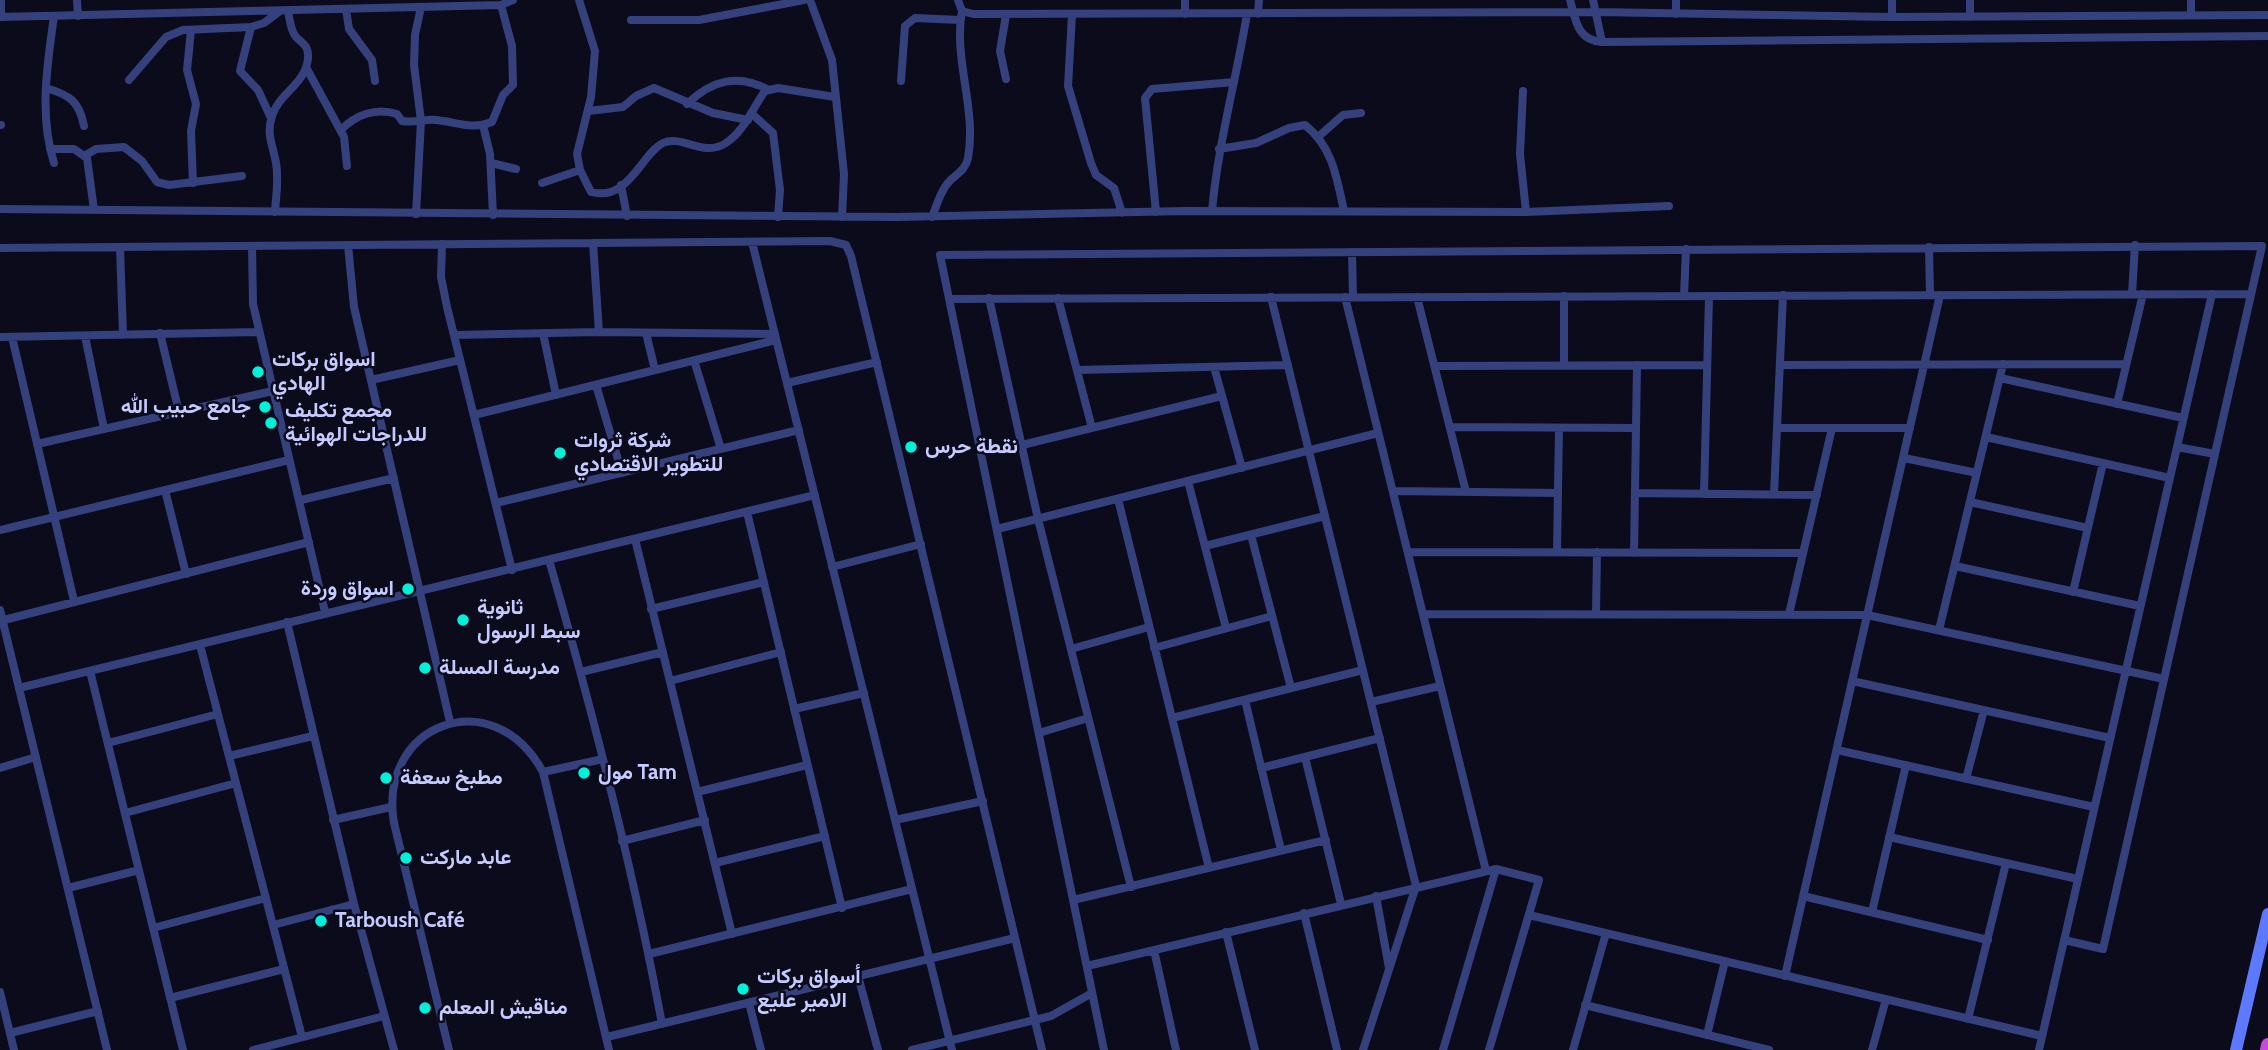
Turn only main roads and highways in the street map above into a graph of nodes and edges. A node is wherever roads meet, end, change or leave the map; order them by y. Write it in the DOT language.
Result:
graph roads {
  1 [pos="2268,914"];
  2 [pos="2268,1045"];
  3 [pos="2236,1050"];
  4 [pos="2267,1050"];
  1 -- 3 [label="main road"];
  2 -- 4 [label="highway"];
}
